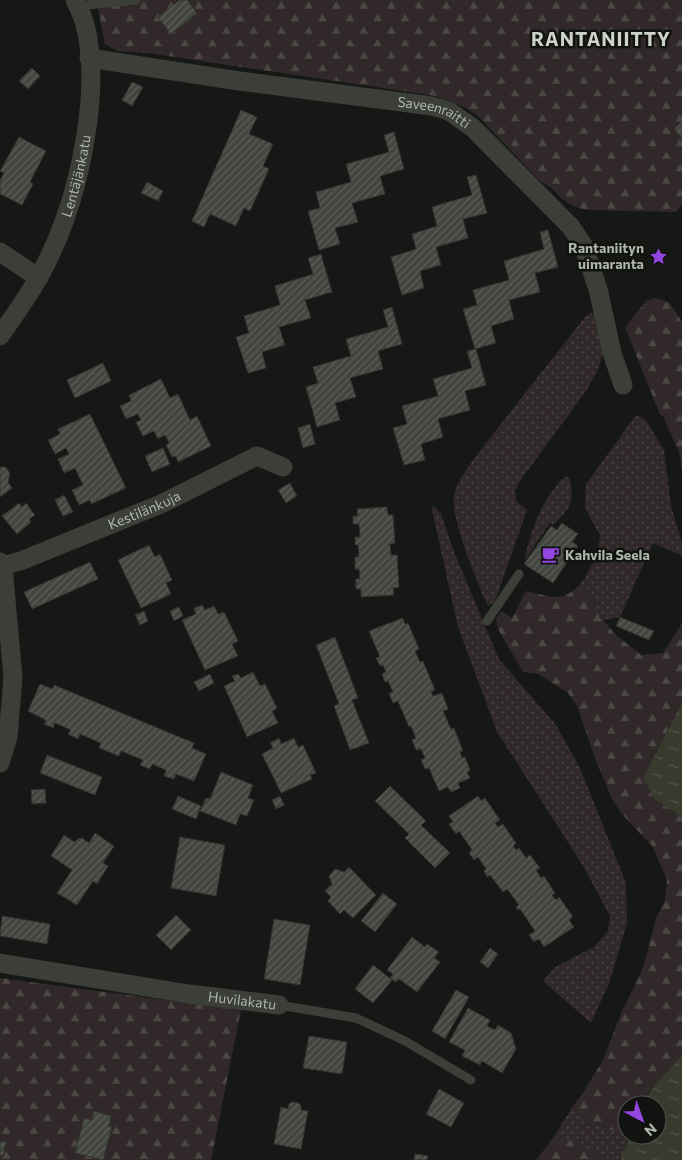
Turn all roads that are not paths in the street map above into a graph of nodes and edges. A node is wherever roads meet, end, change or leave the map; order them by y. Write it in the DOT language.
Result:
graph roads {
  1 [pos="136,0"];
  2 [pos="77,3"];
  3 [pos="90,58"];
  4 [pos="0,252"];
  5 [pos="38,278"];
  6 [pos="0,336"];
  7 [pos="623,385"];
  8 [pos="283,467"];
  9 [pos="2,564"];
  10 [pos="518,574"];
  11 [pos="487,621"];
  12 [pos="0,763"];
  13 [pos="0,963"];
  14 [pos="279,1005"];
  15 [pos="471,1080"];
  1 -- 2 [label="lane"];
  2 -- 3 [label="street, Lentäjänkatu"];
  3 -- 5 [label="street, Lentäjänkatu"];
  3 -- 7 [label="street, Saveenraitti"];
  4 -- 5 [label="street"];
  5 -- 6 [label="street, Lentäjänkatu"];
  8 -- 9 [label="street, Kestilänkuja"];
  9 -- 12 [label="street"];
  10 -- 11 [label="lane"];
  13 -- 14 [label="street, Huvilakatu"];
  14 -- 15 [label="lane, Huvilakatu"];
}
